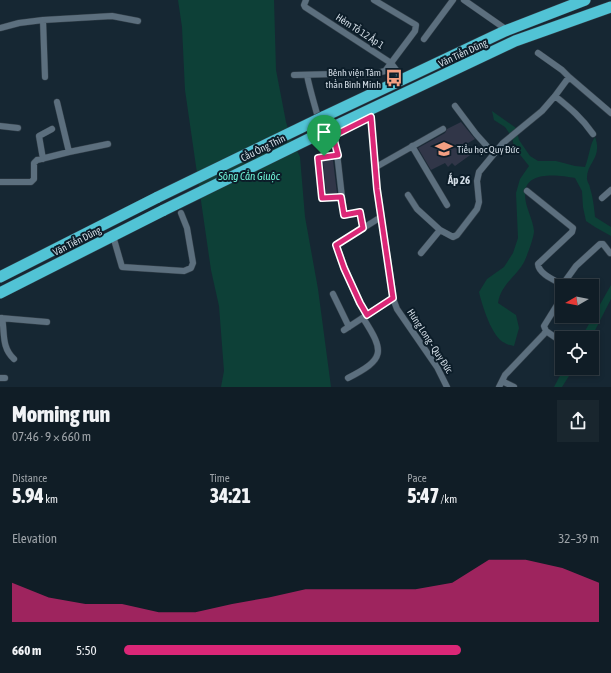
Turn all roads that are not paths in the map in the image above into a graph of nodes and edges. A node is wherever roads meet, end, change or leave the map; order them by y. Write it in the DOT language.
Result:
graph roads {
  1 [pos="306,0"];
  2 [pos="374,0"];
  3 [pos="453,0"];
  4 [pos="464,0"];
  5 [pos="585,0"];
  6 [pos="611,7"];
  7 [pos="43,20"];
  8 [pos="138,21"];
  9 [pos="0,28"];
  10 [pos="507,30"];
  11 [pos="424,39"];
  12 [pos="538,53"];
  13 [pos="391,63"];
  14 [pos="294,75"];
  15 [pos="307,75"];
  16 [pos="45,76"];
  17 [pos="569,77"];
  18 [pos="403,79"];
  19 [pos="555,96"];
  20 [pos="57,102"];
  21 [pos="455,106"];
  22 [pos="611,113"];
  23 [pos="323,117"];
  24 [pos="0,126"];
  25 [pos="18,128"];
  26 [pos="52,129"];
  27 [pos="329,129"];
  28 [pos="443,129"];
  29 [pos="593,134"];
  30 [pos="108,144"];
  31 [pos="412,146"];
  32 [pos="69,152"];
  33 [pos="494,154"];
  34 [pos="338,155"];
  35 [pos="324,156"];
  36 [pos="42,159"];
  37 [pos="376,167"];
  38 [pos="0,182"];
  39 [pos="611,190"];
  40 [pos="527,191"];
  41 [pos="408,196"];
  42 [pos="158,197"];
  43 [pos="341,197"];
  44 [pos="602,198"];
  45 [pos="447,205"];
  46 [pos="164,210"];
  47 [pos="181,213"];
  48 [pos="381,217"];
  49 [pos="363,228"];
  50 [pos="440,230"];
  51 [pos="113,236"];
  52 [pos="421,253"];
  53 [pos="610,253"];
  54 [pos="0,277"];
  55 [pos="555,279"];
  56 [pos="568,279"];
  57 [pos="0,293"];
  58 [pos="333,294"];
  59 [pos="393,298"];
  60 [pos="555,308"];
  61 [pos="365,316"];
  62 [pos="1,318"];
  63 [pos="47,322"];
  64 [pos="546,331"];
  65 [pos="555,337"];
  66 [pos="14,358"];
  67 [pos="348,378"];
  68 [pos="502,381"];
  69 [pos="447,387"];
  70 [pos="499,387"];
  71 [pos="514,387"];
  1 -- 13 [label="street, Hẻm Tổ 12 Ấp 1"];
  2 -- 13 [label="street"];
  3 -- 11 [label="street"];
  4 -- 10 [label="street"];
  5 -- 10 [label="highway, Văn Tiến Dũng"];
  6 -- 27 [label="highway, Văn Tiến Dũng"];
  7 -- 8 [label="street"];
  7 -- 9 [label="street"];
  7 -- 16 [label="street"];
  10 -- 18 [label="highway, Văn Tiến Dũng"];
  12 -- 17 [label="street"];
  13 -- 15 [label="street"];
  13 -- 18 [label="street"];
  14 -- 15 [label="street"];
  15 -- 35 [label="street"];
  17 -- 19 [label="street"];
  17 -- 22 [label="street"];
  18 -- 23 [label="highway, Văn Tiến Dũng"];
  19 -- 29 [label="street"];
  19 -- 33 [label="street"];
  20 -- 32 [label="street"];
  21 -- 33 [label="street"];
  23 -- 42 [label="highway, Cầu Ông Thìn, bridge"];
  24 -- 25 [label="street"];
  26 -- 36 [label="street"];
  27 -- 46 [label="highway, Cầu Ông Thìn, bridge"];
  28 -- 31 [label="street"];
  30 -- 32 [label="street"];
  31 -- 37 [label="street"];
  31 -- 45 [label="street"];
  32 -- 36 [label="street"];
  33 -- 50 [label="street"];
  34 -- 35 [label="street"];
  34 -- 37 [label="street, Hưng Long - Quy Đức"];
  34 -- 43 [label="street"];
  35 -- 43 [label="street"];
  36 -- 38 [label="street"];
  37 -- 48 [label="street, Hưng Long - Quy Đức"];
  39 -- 44 [label="street"];
  40 -- 55 [label="street"];
  41 -- 50 [label="street"];
  42 -- 54 [label="highway, Văn Tiến Dũng"];
  43 -- 49 [label="street"];
  46 -- 51 [label="highway, Văn Tiến Dũng"];
  47 -- 51 [label="street"];
  48 -- 49 [label="street"];
  48 -- 59 [label="street, Hưng Long - Quy Đức"];
  49 -- 61 [label="street"];
  50 -- 52 [label="street"];
  51 -- 57 [label="highway, Văn Tiến Dũng"];
  53 -- 56 [label="street"];
  58 -- 61 [label="street"];
  59 -- 61 [label="street"];
  59 -- 69 [label="street, Hưng Long - Quy Đức"];
  60 -- 64 [label="street"];
  61 -- 67 [label="street"];
  62 -- 63 [label="street"];
  62 -- 66 [label="street"];
  64 -- 65 [label="street"];
  64 -- 68 [label="street"];
  68 -- 70 [label="street"];
  68 -- 71 [label="street"];
}
